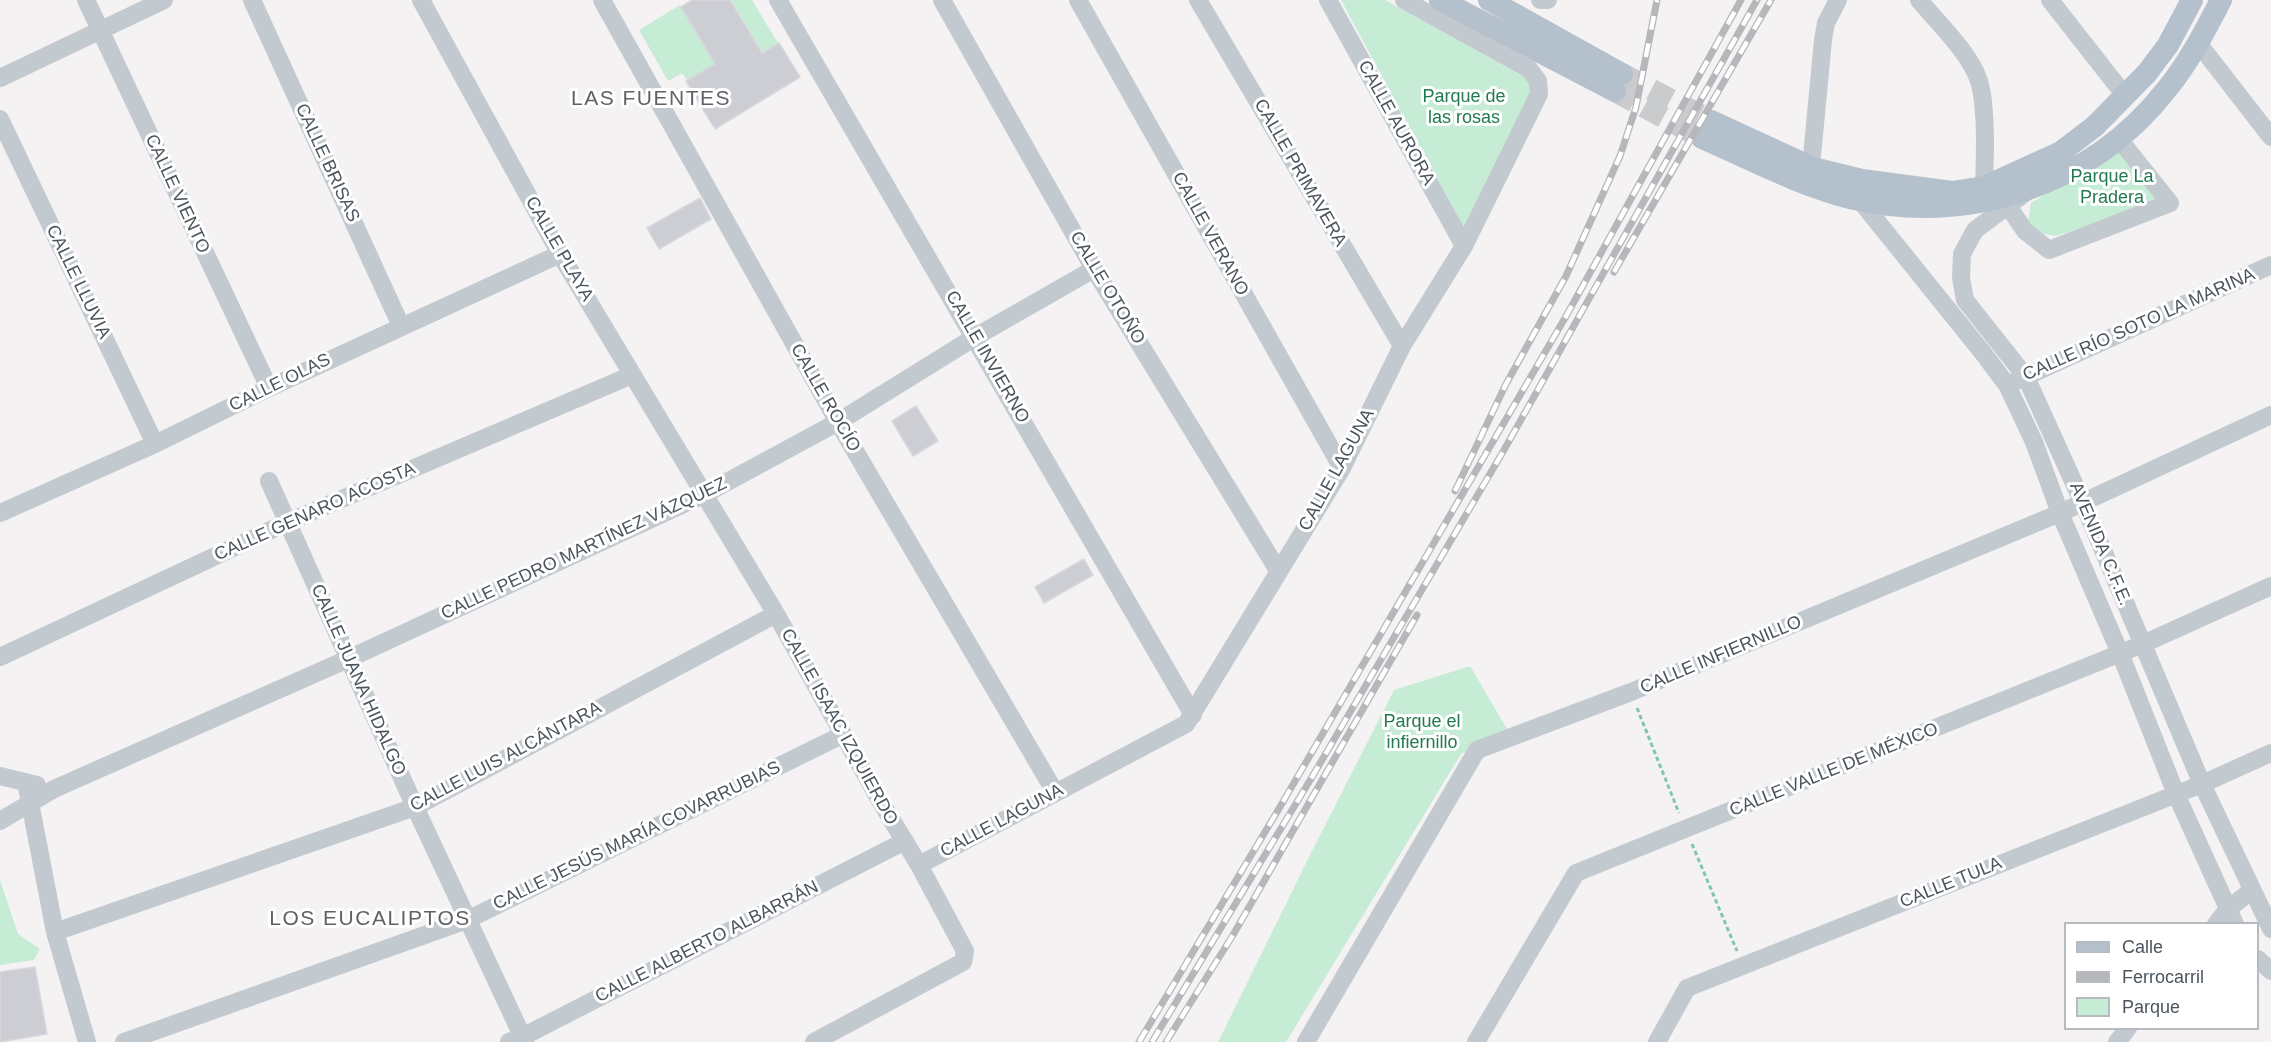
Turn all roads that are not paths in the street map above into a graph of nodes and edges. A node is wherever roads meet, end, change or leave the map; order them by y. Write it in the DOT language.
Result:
graph roads {
  1 [pos="86,0"];
  2 [pos="164,0"];
  3 [pos="252,0"];
  4 [pos="421,0"];
  5 [pos="602,0"];
  6 [pos="778,0"];
  7 [pos="942,0"];
  8 [pos="1078,0"];
  9 [pos="1198,0"];
  10 [pos="1328,0"];
  11 [pos="1404,0"];
  12 [pos="1440,0"];
  13 [pos="1489,0"];
  14 [pos="1540,0"];
  15 [pos="1548,0"];
  16 [pos="1838,0"];
  17 [pos="1919,0"];
  18 [pos="2050,0"];
  19 [pos="2221,0"];
  20 [pos="2184,4"];
  21 [pos="101,32"];
  22 [pos="2198,43"];
  23 [pos="0,78"];
  24 [pos="2126,97"];
  25 [pos="0,119"];
  26 [pos="2271,137"];
  27 [pos="2119,139"];
  28 [pos="1812,156"];
  29 [pos="1984,187"];
  30 [pos="2028,191"];
  31 [pos="1859,199"];
  32 [pos="2008,206"];
  33 [pos="1464,246"];
  34 [pos="560,254"];
  35 [pos="2271,265"];
  36 [pos="1094,269"];
  37 [pos="401,326"];
  38 [pos="975,337"];
  39 [pos="1402,346"];
  40 [pos="632,375"];
  41 [pos="2026,377"];
  42 [pos="2007,385"];
  43 [pos="269,388"];
  44 [pos="2271,415"];
  45 [pos="838,422"];
  46 [pos="155,444"];
  47 [pos="1342,468"];
  48 [pos="269,481"];
  49 [pos="703,495"];
  50 [pos="2083,503"];
  51 [pos="2,506"];
  52 [pos="2060,513"];
  53 [pos="288,522"];
  54 [pos="1279,572"];
  55 [pos="2271,586"];
  56 [pos="776,614"];
  57 [pos="2143,644"];
  58 [pos="2120,653"];
  59 [pos="0,657"];
  60 [pos="348,659"];
  61 [pos="1193,714"];
  62 [pos="842,735"];
  63 [pos="2271,753"];
  64 [pos="0,776"];
  65 [pos="26,782"];
  66 [pos="2202,784"];
  67 [pos="54,789"];
  68 [pos="1055,792"];
  69 [pos="2176,794"];
  70 [pos="30,803"];
  71 [pos="415,807"];
  72 [pos="0,821"];
  73 [pos="905,841"];
  74 [pos="920,865"];
  75 [pos="2252,890"];
  76 [pos="2226,919"];
  77 [pos="467,920"];
  78 [pos="2271,929"];
  79 [pos="55,932"];
  80 [pos="2259,960"];
  81 [pos="2271,971"];
  82 [pos="2127,1030"];
  83 [pos="519,1040"];
  84 [pos="87,1042"];
  85 [pos="124,1042"];
  86 [pos="814,1042"];
  87 [pos="1306,1042"];
  88 [pos="1476,1042"];
  89 [pos="1657,1042"];
  90 [pos="2117,1042"];
  1 -- 21 [label="street, CALLE VIENTO"];
  2 -- 21 [label="street"];
  3 -- 37 [label="street, CALLE BRISAS"];
  4 -- 34 [label="street, CALLE PLAYA"];
  5 -- 45 [label="street, CALLE ROCÍO"];
  6 -- 38 [label="street, CALLE INVIERNO"];
  7 -- 36 [label="street, CALLE OTOÑO"];
  8 -- 47 [label="street, CALLE VERANO"];
  9 -- 39 [label="street, CALLE PRIMAVERA"];
  10 -- 33 [label="street, CALLE AURORA"];
  11 -- 33 [label="street, CALLE LAGUNA"];
  12 -- 13 [label="main road"];
  14 -- 15 [label="street"];
  16 -- 28 [label="street"];
  17 -- 29 [label="street"];
  18 -- 24 [label="street"];
  19 -- 22 [label="main road"];
  20 -- 24 [label="main road"];
  21 -- 23 [label="street"];
  21 -- 43 [label="street, CALLE VIENTO"];
  22 -- 26 [label="street"];
  22 -- 27 [label="main road"];
  24 -- 29 [label="main road"];
  25 -- 46 [label="street, CALLE LLUVIA"];
  27 -- 30 [label="main road"];
  27 -- 32 [label="street"];
  29 -- 31 [label="main road"];
  30 -- 31 [label="main road"];
  30 -- 32 [label="street, AVENIDA C.F.E."];
  31 -- 42 [label="street, AVENIDA C.F.E."];
  32 -- 41 [label="street, AVENIDA C.F.E."];
  33 -- 39 [label="street, CALLE LAGUNA"];
  34 -- 37 [label="street, CALLE OLAS"];
  34 -- 40 [label="street, CALLE PLAYA"];
  35 -- 41 [label="street, CALLE RÍO SOTO LA MARINA"];
  36 -- 38 [label="street, CALLE PEDRO MARTÍNEZ VÁZQUEZ"];
  36 -- 54 [label="street, CALLE OTOÑO"];
  37 -- 43 [label="street, CALLE OLAS"];
  38 -- 45 [label="street, CALLE PEDRO MARTÍNEZ VÁZQUEZ"];
  38 -- 61 [label="street, CALLE INVIERNO"];
  39 -- 47 [label="street, CALLE LAGUNA"];
  40 -- 49 [label="street, CALLE PLAYA"];
  40 -- 53 [label="street, CALLE GENARO ACOSTA"];
  41 -- 42 [label="street, CALLE RÍO SOTO LA MARINA"];
  41 -- 50 [label="street, AVENIDA C.F.E."];
  42 -- 52 [label="street, AVENIDA C.F.E."];
  43 -- 46 [label="street, CALLE OLAS"];
  44 -- 50 [label="street, CALLE INFIERNILLO"];
  45 -- 49 [label="street, CALLE PEDRO MARTÍNEZ VÁZQUEZ"];
  45 -- 68 [label="street, CALLE ROCÍO"];
  46 -- 51 [label="street, CALLE OLAS"];
  47 -- 54 [label="street, CALLE LAGUNA"];
  48 -- 53 [label="street, CALLE JUANA HIDALGO"];
  49 -- 56 [label="street, CALLE ISAAC IZQUIERDO"];
  49 -- 60 [label="street, CALLE PEDRO MARTÍNEZ VÁZQUEZ"];
  50 -- 52 [label="street, CALLE INFIERNILLO"];
  50 -- 57 [label="street, AVENIDA C.F.E."];
  52 -- 58 [label="street, AVENIDA C.F.E."];
  52 -- 87 [label="street, CALLE INFIERNILLO"];
  53 -- 59 [label="street, CALLE GENARO ACOSTA"];
  53 -- 60 [label="street, CALLE JUANA HIDALGO"];
  54 -- 61 [label="street, CALLE LAGUNA"];
  55 -- 57 [label="street, CALLE VALLE DE MÉXICO"];
  56 -- 62 [label="street, CALLE ISAAC IZQUIERDO"];
  56 -- 71 [label="street, CALLE LUIS ALCÁNTARA"];
  57 -- 58 [label="street, CALLE VALLE DE MÉXICO"];
  57 -- 66 [label="street, AVENIDA C.F.E."];
  58 -- 69 [label="street, AVENIDA C.F.E."];
  58 -- 88 [label="street, CALLE VALLE DE MÉXICO"];
  60 -- 67 [label="street, CALLE PEDRO MARTÍNEZ VÁZQUEZ"];
  60 -- 71 [label="street, CALLE JUANA HIDALGO"];
  61 -- 68 [label="street, CALLE LAGUNA"];
  62 -- 73 [label="street, CALLE ISAAC IZQUIERDO"];
  62 -- 77 [label="street, CALLE JESÚS MARÍA COVARRUBIAS"];
  63 -- 66 [label="street, CALLE TULA"];
  64 -- 65 [label="street"];
  65 -- 67 [label="street"];
  65 -- 70 [label="street"];
  66 -- 69 [label="street, CALLE TULA"];
  66 -- 75 [label="street, AVENIDA C.F.E."];
  67 -- 70 [label="street, CALLE PEDRO MARTÍNEZ VÁZQUEZ"];
  68 -- 74 [label="street, CALLE LAGUNA"];
  69 -- 76 [label="street, AVENIDA C.F.E."];
  69 -- 89 [label="street, CALLE TULA"];
  70 -- 72 [label="street, CALLE PEDRO MARTÍNEZ VÁZQUEZ"];
  70 -- 79 [label="street"];
  71 -- 77 [label="street, CALLE JUANA HIDALGO"];
  71 -- 79 [label="street, CALLE LUIS ALCÁNTARA"];
  73 -- 74 [label="street, CALLE ISAAC IZQUIERDO"];
  73 -- 83 [label="street, CALLE ALBERTO ALBARRÁN"];
  74 -- 86 [label="street, CALLE ISAAC IZQUIERDO"];
  75 -- 76 [label="street"];
  75 -- 78 [label="street, AVENIDA C.F.E."];
  77 -- 83 [label="street, CALLE JUANA HIDALGO"];
  77 -- 85 [label="street, CALLE JESÚS MARÍA COVARRUBIAS"];
  79 -- 84 [label="street"];
  80 -- 81 [label="street"];
  82 -- 90 [label="street"];
}
